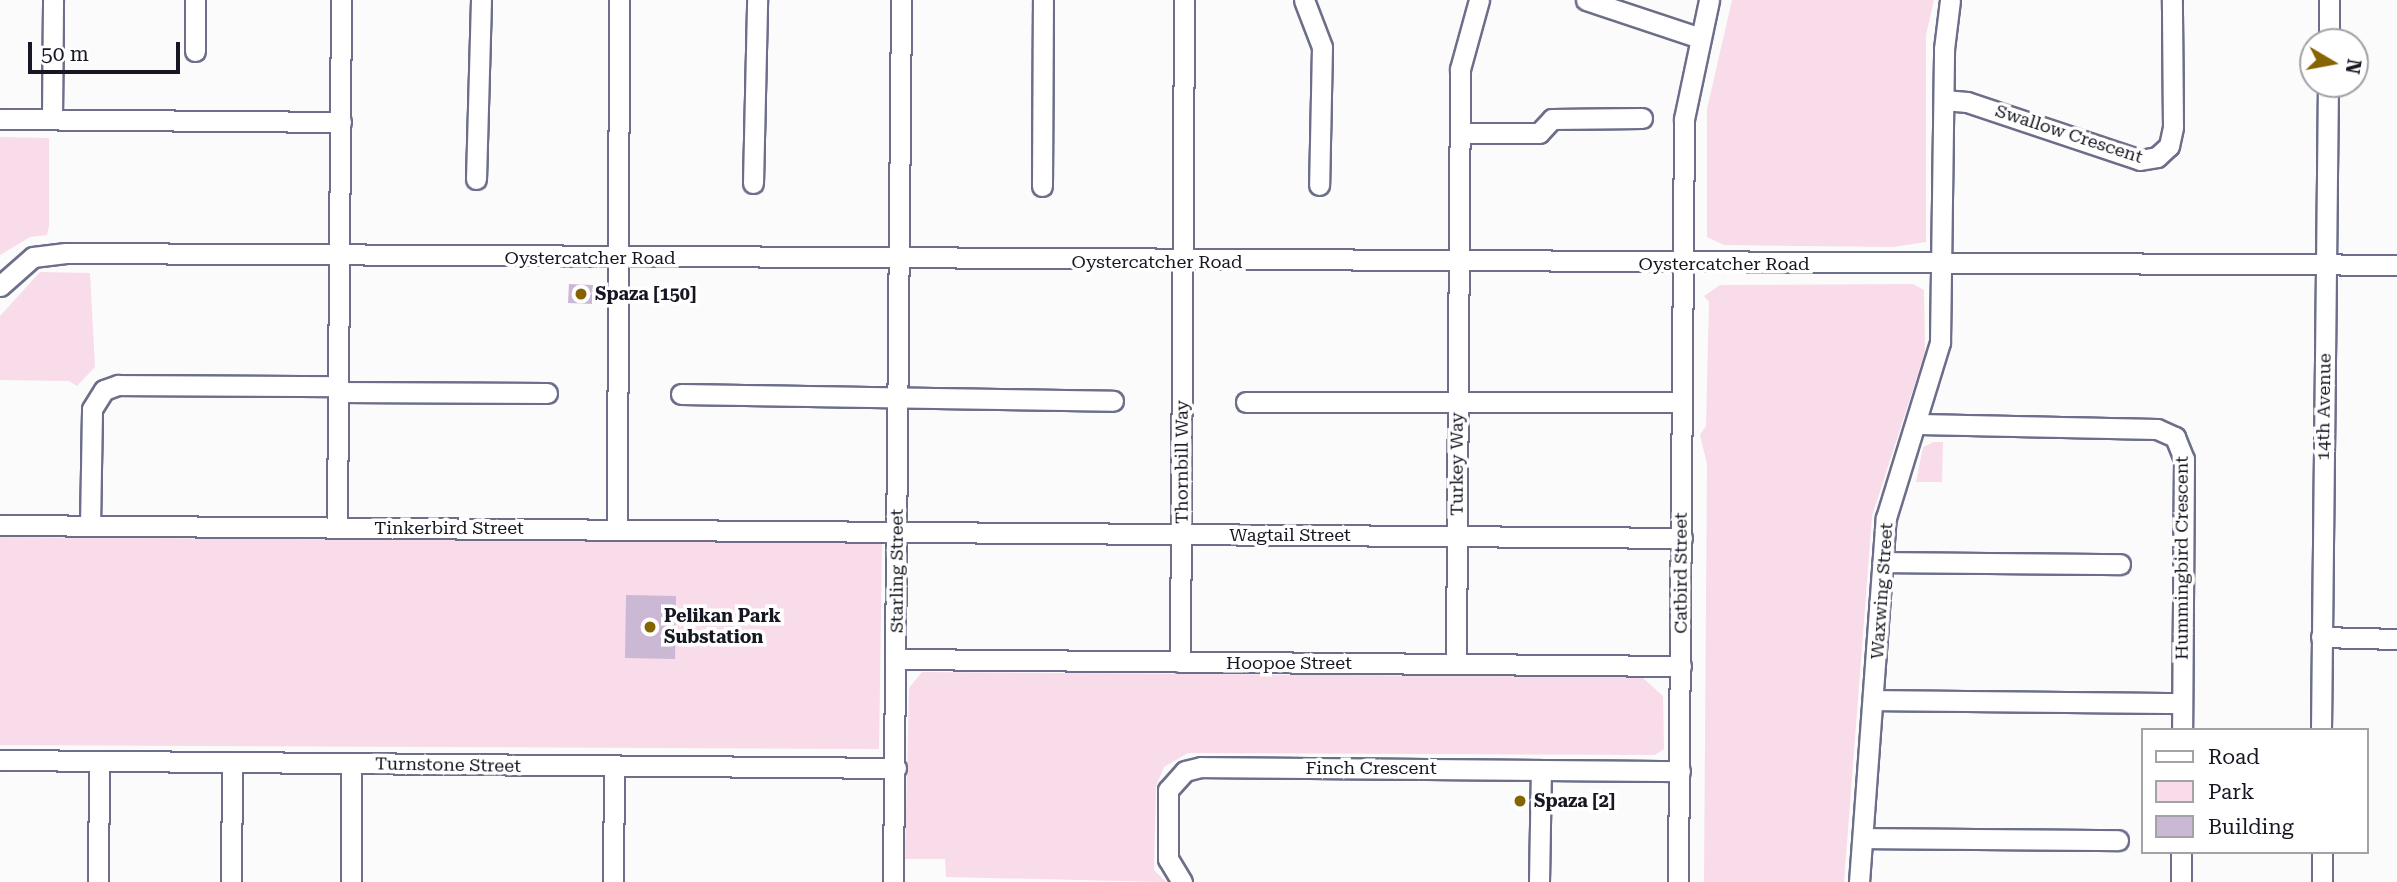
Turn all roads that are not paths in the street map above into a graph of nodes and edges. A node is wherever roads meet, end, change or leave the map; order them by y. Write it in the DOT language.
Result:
graph roads {
  1 [pos="53,0"];
  2 [pos="195,0"];
  3 [pos="341,0"];
  4 [pos="481,0"];
  5 [pos="620,0"];
  6 [pos="757,0"];
  7 [pos="901,0"];
  8 [pos="1043,0"];
  9 [pos="1184,0"];
  10 [pos="1304,0"];
  11 [pos="1479,0"];
  12 [pos="1586,0"];
  13 [pos="1709,0"];
  14 [pos="1950,0"];
  15 [pos="2172,0"];
  16 [pos="2329,0"];
  17 [pos="2329,28"];
  18 [pos="1700,38"];
  19 [pos="195,51"];
  20 [pos="2328,98"];
  21 [pos="1944,100"];
  22 [pos="1642,118"];
  23 [pos="0,119"];
  24 [pos="52,119"];
  25 [pos="341,122"];
  26 [pos="1460,133"];
  27 [pos="476,179"];
  28 [pos="753,183"];
  29 [pos="1042,186"];
  30 [pos="1319,186"];
  31 [pos="340,256"];
  32 [pos="618,258"];
  33 [pos="901,259"];
  34 [pos="1182,262"];
  35 [pos="1682,263"];
  36 [pos="1459,264"];
  37 [pos="2326,264"];
  38 [pos="1942,265"];
  39 [pos="2397,265"];
  40 [pos="0,286"];
  41 [pos="338,389"];
  42 [pos="547,393"];
  43 [pos="681,394"];
  44 [pos="898,396"];
  45 [pos="1113,401"];
  46 [pos="1457,401"];
  47 [pos="1246,402"];
  48 [pos="1681,402"];
  49 [pos="1919,424"];
  50 [pos="0,525"];
  51 [pos="90,527"];
  52 [pos="617,527"];
  53 [pos="337,528"];
  54 [pos="898,531"];
  55 [pos="1182,534"];
  56 [pos="1457,536"];
  57 [pos="1682,538"];
  58 [pos="1883,562"];
  59 [pos="2120,564"];
  60 [pos="2321,637"];
  61 [pos="2397,639"];
  62 [pos="897,659"];
  63 [pos="1181,662"];
  64 [pos="1456,664"];
  65 [pos="1681,666"];
  66 [pos="1875,700"];
  67 [pos="2182,703"];
  68 [pos="2182,728"];
  69 [pos="2321,728"];
  70 [pos="0,760"];
  71 [pos="99,762"];
  72 [pos="232,762"];
  73 [pos="351,764"];
  74 [pos="614,767"];
  75 [pos="896,768"];
  76 [pos="1541,770"];
  77 [pos="1680,771"];
  78 [pos="1864,838"];
  79 [pos="2118,839"];
  80 [pos="2181,854"];
  81 [pos="2322,854"];
  82 [pos="98,882"];
  83 [pos="231,882"];
  84 [pos="351,882"];
  85 [pos="613,882"];
  86 [pos="893,882"];
  87 [pos="1182,882"];
  88 [pos="1539,882"];
  89 [pos="1678,882"];
  90 [pos="1859,882"];
  91 [pos="2180,882"];
  92 [pos="2322,882"];
  1 -- 24 [label="street"];
  2 -- 19 [label="street"];
  3 -- 25 [label="street"];
  4 -- 27 [label="street"];
  5 -- 32 [label="street"];
  6 -- 28 [label="street"];
  7 -- 33 [label="street, Starling Street"];
  8 -- 29 [label="street"];
  9 -- 34 [label="street, Thornbill Way"];
  10 -- 30 [label="street"];
  11 -- 26 [label="street, Turkey Way"];
  12 -- 18 [label="street"];
  13 -- 18 [label="street, Catbird Street"];
  14 -- 21 [label="street, Waxwing Street"];
  15 -- 21 [label="street, Swallow Crescent"];
  16 -- 17 [label="street"];
  18 -- 35 [label="street, Catbird Street"];
  20 -- 37 [label="street, 14th Avenue"];
  21 -- 38 [label="street, Waxwing Street"];
  22 -- 26 [label="street"];
  23 -- 24 [label="street"];
  24 -- 25 [label="street"];
  25 -- 31 [label="street"];
  26 -- 36 [label="street, Turkey Way"];
  31 -- 32 [label="street, Oystercatcher Road"];
  31 -- 40 [label="street, Oystercatcher Road"];
  31 -- 41 [label="street"];
  32 -- 33 [label="street, Oystercatcher Road"];
  32 -- 52 [label="street"];
  33 -- 34 [label="street, Oystercatcher Road"];
  33 -- 44 [label="street, Starling Street"];
  34 -- 36 [label="street, Oystercatcher Road"];
  34 -- 55 [label="street, Thornbill Way"];
  35 -- 36 [label="street, Oystercatcher Road"];
  35 -- 38 [label="street, Oystercatcher Road"];
  35 -- 48 [label="street, Catbird Street"];
  36 -- 46 [label="street, Turkey Way"];
  37 -- 38 [label="street, Oystercatcher Road"];
  37 -- 39 [label="street, Oystercatcher Road"];
  37 -- 60 [label="street, 14th Avenue"];
  38 -- 49 [label="street, Waxwing Street"];
  41 -- 42 [label="street"];
  41 -- 51 [label="street"];
  41 -- 53 [label="street"];
  43 -- 44 [label="street"];
  44 -- 45 [label="street"];
  44 -- 54 [label="street, Starling Street"];
  46 -- 47 [label="street"];
  46 -- 48 [label="street"];
  46 -- 56 [label="street, Turkey Way"];
  48 -- 57 [label="street, Catbird Street"];
  49 -- 58 [label="street, Waxwing Street"];
  49 -- 67 [label="street, Hummingbird Crescent"];
  50 -- 51 [label="street, Tinkerbird Street"];
  51 -- 53 [label="street, Tinkerbird Street"];
  52 -- 53 [label="street, Tinkerbird Street"];
  52 -- 54 [label="street, Tinkerbird Street"];
  54 -- 55 [label="street, Wagtail Street"];
  54 -- 62 [label="street, Starling Street"];
  55 -- 56 [label="street, Wagtail Street"];
  55 -- 63 [label="street, Thornbill Way"];
  56 -- 57 [label="street, Wagtail Street"];
  56 -- 64 [label="street, Turkey Way"];
  57 -- 65 [label="street, Catbird Street"];
  58 -- 59 [label="street"];
  58 -- 66 [label="street, Waxwing Street"];
  60 -- 61 [label="street"];
  60 -- 69 [label="street, 14th Avenue"];
  62 -- 63 [label="street, Hoopoe Street"];
  62 -- 75 [label="street, Starling Street"];
  63 -- 64 [label="street, Hoopoe Street"];
  64 -- 65 [label="street, Hoopoe Street"];
  65 -- 77 [label="street, Catbird Street"];
  66 -- 67 [label="street"];
  66 -- 78 [label="street, Waxwing Street"];
  67 -- 68 [label="street, Hummingbird Crescent"];
  70 -- 71 [label="street, Turnstone Street"];
  71 -- 72 [label="street, Turnstone Street"];
  71 -- 82 [label="street"];
  72 -- 73 [label="street, Turnstone Street"];
  72 -- 83 [label="street"];
  73 -- 74 [label="street, Turnstone Street"];
  73 -- 84 [label="street"];
  74 -- 75 [label="street, Turnstone Street"];
  74 -- 85 [label="street"];
  75 -- 86 [label="street, Starling Street"];
  76 -- 77 [label="street, Finch Crescent"];
  76 -- 87 [label="street, Finch Crescent"];
  76 -- 88 [label="street"];
  77 -- 89 [label="street, Catbird Street"];
  78 -- 79 [label="street"];
  78 -- 90 [label="street, Waxwing Street"];
  80 -- 91 [label="street"];
  81 -- 92 [label="street"];
}
